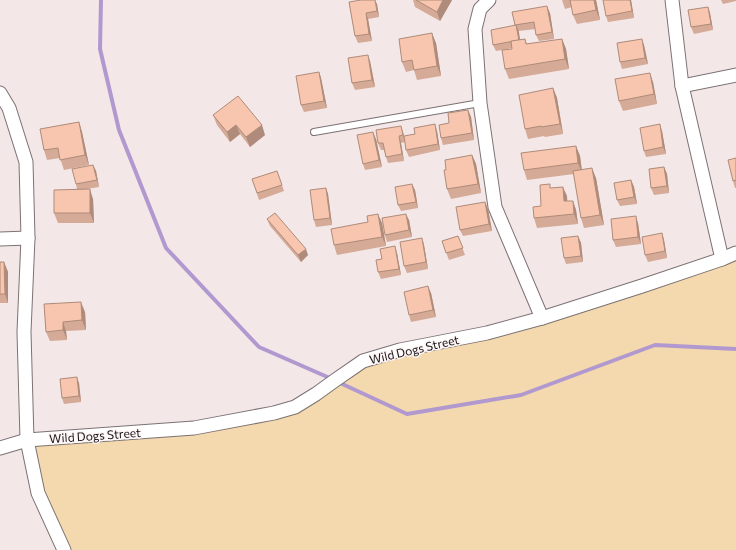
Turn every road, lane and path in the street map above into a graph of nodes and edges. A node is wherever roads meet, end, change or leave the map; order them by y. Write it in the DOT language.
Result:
graph roads {
  1 [pos="489,0"];
  2 [pos="672,0"];
  3 [pos="736,75"];
  4 [pos="682,86"];
  5 [pos="0,93"];
  6 [pos="480,103"];
  7 [pos="314,132"];
  8 [pos="28,238"];
  9 [pos="0,239"];
  10 [pos="736,253"];
  11 [pos="722,259"];
  12 [pos="542,318"];
  13 [pos="27,440"];
  14 [pos="0,448"];
  15 [pos="64,550"];
  1 -- 6 [label="street"];
  2 -- 4 [label="street"];
  3 -- 4 [label="street"];
  4 -- 11 [label="street"];
  5 -- 8 [label="street"];
  6 -- 7 [label="lane"];
  6 -- 12 [label="street"];
  8 -- 9 [label="street"];
  8 -- 13 [label="street"];
  10 -- 11 [label="street, Wild Dogs Street"];
  11 -- 12 [label="street, Wild Dogs Street"];
  12 -- 13 [label="street, Wild Dogs Street"];
  13 -- 14 [label="street, Wild Dogs Street"];
  13 -- 15 [label="street"];
}
